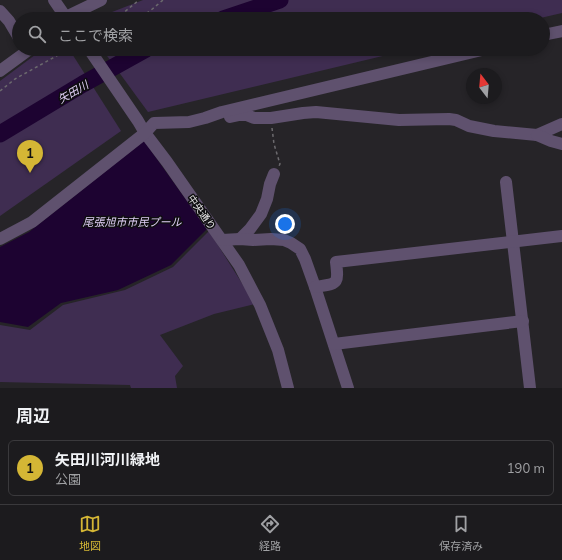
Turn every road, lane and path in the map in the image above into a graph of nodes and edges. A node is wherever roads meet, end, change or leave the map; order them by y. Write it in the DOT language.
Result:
graph roads {
  1 [pos="54,0"];
  2 [pos="101,0"];
  3 [pos="139,0"];
  4 [pos="163,0"];
  5 [pos="0,11"];
  6 [pos="62,12"];
  7 [pos="78,12"];
  8 [pos="124,12"];
  9 [pos="148,12"];
  10 [pos="12,26"];
  11 [pos="562,31"];
  12 [pos="550,34"];
  13 [pos="20,56"];
  14 [pos="56,56"];
  15 [pos="94,56"];
  16 [pos="457,56"];
  17 [pos="0,71"];
  18 [pos="0,92"];
  19 [pos="206,118"];
  20 [pos="271,118"];
  21 [pos="562,124"];
  22 [pos="145,133"];
  23 [pos="537,135"];
  24 [pos="562,144"];
  25 [pos="274,174"];
  26 [pos="506,182"];
  27 [pos="562,236"];
  28 [pos="0,239"];
  29 [pos="240,239"];
  30 [pos="222,240"];
  31 [pos="513,241"];
  32 [pos="315,287"];
  33 [pos="523,321"];
  34 [pos="334,344"];
  35 [pos="288,388"];
  36 [pos="348,388"];
  37 [pos="530,388"];
  1 -- 6 [label="street"];
  2 -- 7 [label="street"];
  3 -- 8 [label="path"];
  4 -- 9 [label="path"];
  5 -- 10 [label="street"];
  11 -- 12 [label="street"];
  13 -- 17 [label="street"];
  14 -- 18 [label="path"];
  15 -- 22 [label="street, 中央通り"];
  16 -- 19 [label="street"];
  19 -- 20 [label="street"];
  19 -- 22 [label="street"];
  20 -- 23 [label="street"];
  20 -- 25 [label="path"];
  21 -- 23 [label="street"];
  22 -- 28 [label="street"];
  22 -- 30 [label="street, 中央通り"];
  23 -- 24 [label="street"];
  25 -- 29 [label="street"];
  26 -- 31 [label="street"];
  27 -- 31 [label="street"];
  29 -- 30 [label="street"];
  29 -- 32 [label="street"];
  30 -- 35 [label="street, 中央通り"];
  31 -- 32 [label="street"];
  31 -- 33 [label="street"];
  32 -- 34 [label="street"];
  33 -- 34 [label="street"];
  33 -- 37 [label="street"];
  34 -- 36 [label="street"];
}
